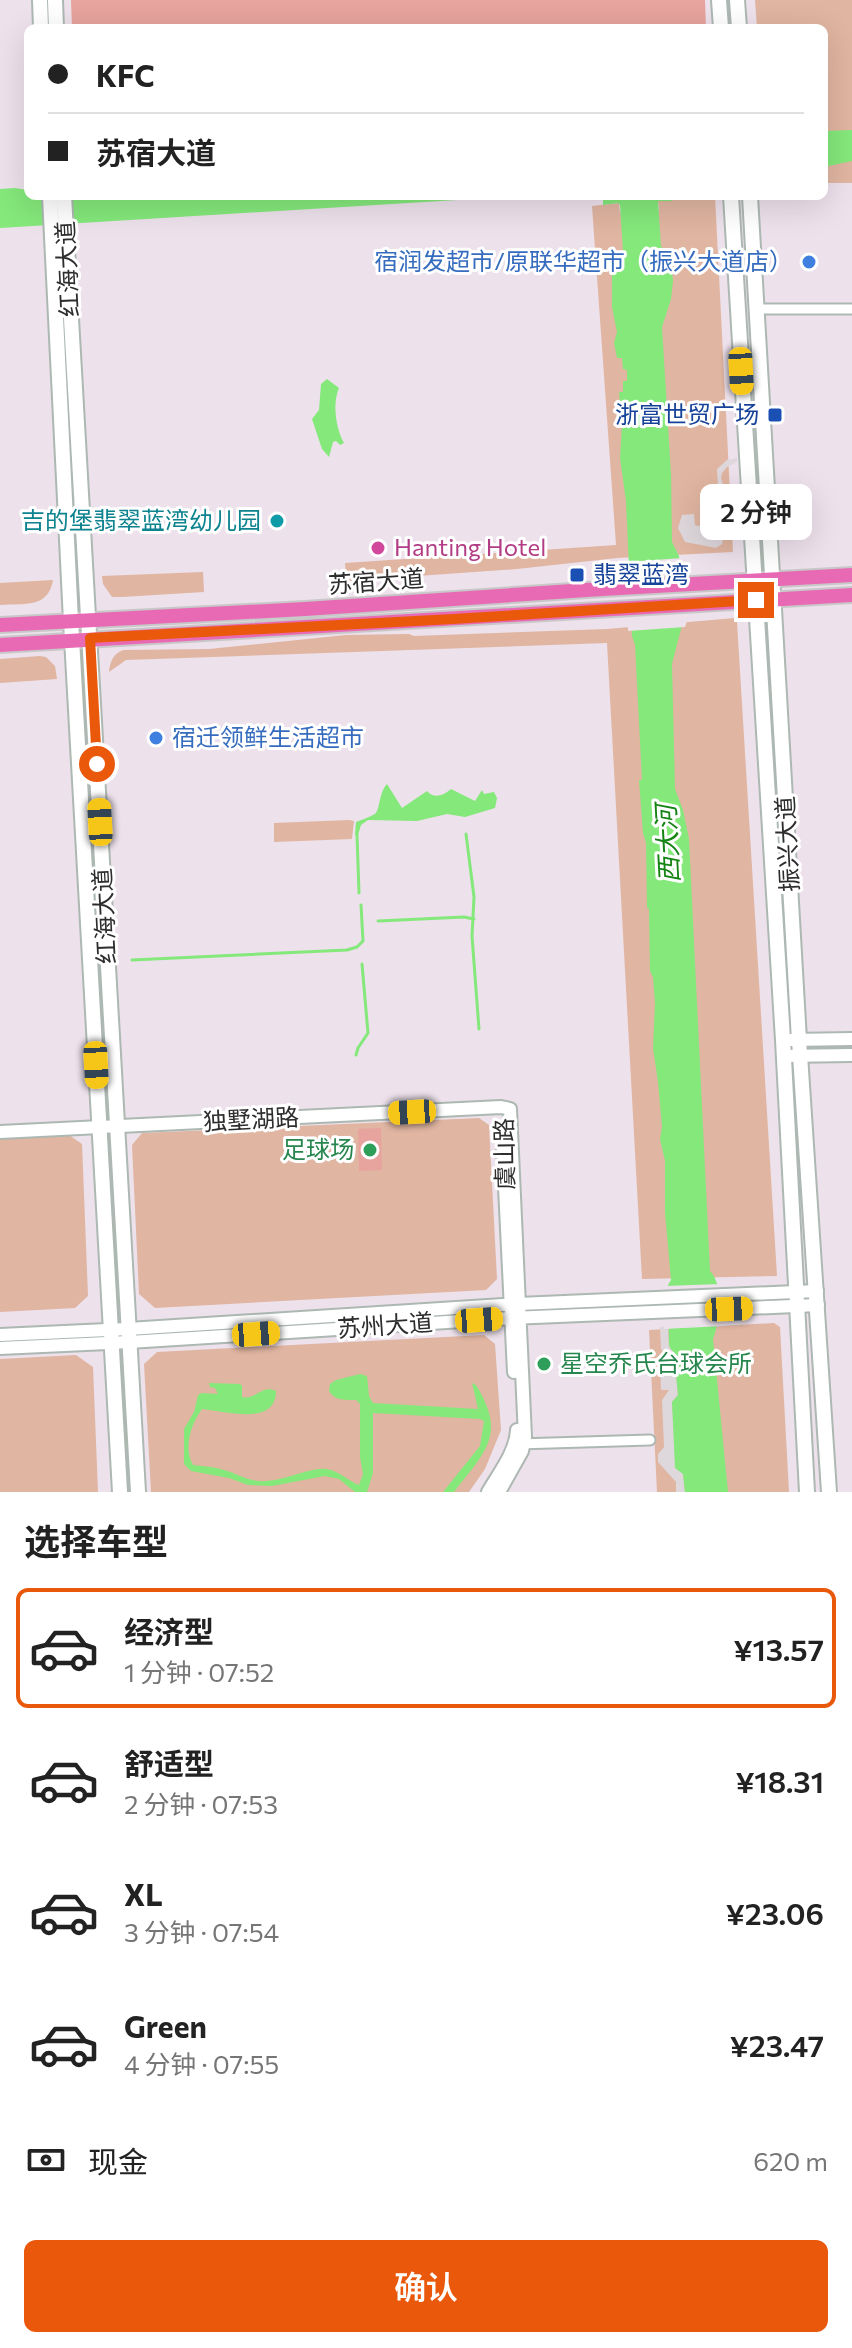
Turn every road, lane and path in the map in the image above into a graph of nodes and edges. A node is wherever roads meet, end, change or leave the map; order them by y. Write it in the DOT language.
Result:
graph roads {
  1 [pos="40,0"];
  2 [pos="55,0"];
  3 [pos="719,0"];
  4 [pos="737,0"];
  5 [pos="41,24"];
  6 [pos="56,24"];
  7 [pos="721,24"];
  8 [pos="739,24"];
  9 [pos="50,200"];
  10 [pos="64,200"];
  11 [pos="731,200"];
  12 [pos="750,200"];
  13 [pos="757,309"];
  14 [pos="852,309"];
  15 [pos="852,575"];
  16 [pos="773,579"];
  17 [pos="754,580"];
  18 [pos="852,595"];
  19 [pos="774,599"];
  20 [pos="756,600"];
  21 [pos="89,620"];
  22 [pos="71,621"];
  23 [pos="0,625"];
  24 [pos="90,638"];
  25 [pos="72,640"];
  26 [pos="0,645"];
  27 [pos="852,1039"];
  28 [pos="783,1040"];
  29 [pos="799,1040"];
  30 [pos="852,1055"];
  31 [pos="783,1056"];
  32 [pos="801,1057"];
  33 [pos="501,1107"];
  34 [pos="116,1126"];
  35 [pos="99,1127"];
  36 [pos="0,1132"];
  37 [pos="817,1298"];
  38 [pos="796,1300"];
  39 [pos="515,1311"];
  40 [pos="0,1335"];
  41 [pos="128,1336"];
  42 [pos="110,1337"];
  43 [pos="0,1348"];
  44 [pos="650,1440"];
  45 [pos="519,1444"];
  46 [pos="120,1492"];
  47 [pos="138,1492"];
  48 [pos="488,1492"];
  49 [pos="499,1492"];
  50 [pos="807,1492"];
  51 [pos="829,1492"];
  1 -- 5 [label="main road"];
  2 -- 6 [label="main road"];
  3 -- 7 [label="main road"];
  4 -- 8 [label="main road"];
  9 -- 22 [label="main road, 红海大道"];
  10 -- 21 [label="main road, 红海大道"];
  11 -- 17 [label="main road, 振兴大道"];
  12 -- 13 [label="main road, 振兴大道"];
  13 -- 14 [label="street"];
  13 -- 16 [label="main road, 振兴大道"];
  15 -- 16 [label="main road, 苏宿大道"];
  16 -- 17 [label="main road, 苏宿大道"];
  16 -- 19 [label="main road, 振兴大道"];
  17 -- 20 [label="main road, 振兴大道"];
  17 -- 21 [label="main road, 苏宿大道"];
  18 -- 19 [label="main road, 苏宿大道"];
  19 -- 20 [label="main road, 苏宿大道"];
  19 -- 29 [label="main road, 振兴大道"];
  20 -- 24 [label="main road, 苏宿大道"];
  20 -- 28 [label="main road, 振兴大道"];
  21 -- 22 [label="main road, 苏宿大道"];
  21 -- 24 [label="main road, 红海大道"];
  22 -- 23 [label="main road, 苏宿大道"];
  22 -- 25 [label="main road, 红海大道"];
  24 -- 25 [label="main road, 苏宿大道"];
  24 -- 34 [label="main road, 红海大道"];
  25 -- 26 [label="main road, 苏宿大道"];
  25 -- 35 [label="main road, 红海大道"];
  27 -- 29 [label="street"];
  28 -- 29 [label="street"];
  28 -- 31 [label="main road, 振兴大道"];
  29 -- 32 [label="main road, 振兴大道"];
  30 -- 32 [label="street"];
  31 -- 32 [label="street"];
  31 -- 38 [label="main road, 振兴大道"];
  32 -- 37 [label="main road, 振兴大道"];
  33 -- 34 [label="street, 独墅湖路"];
  33 -- 39 [label="street, 虞山路"];
  34 -- 35 [label="street, 独墅湖路"];
  34 -- 41 [label="main road, 红海大道"];
  35 -- 36 [label="street, 独墅湖路"];
  35 -- 42 [label="main road, 红海大道"];
  37 -- 38 [label="street, 苏州大道"];
  37 -- 51 [label="main road, 振兴大道"];
  38 -- 39 [label="street, 苏州大道"];
  38 -- 39 [label="street, 苏州大道"];
  38 -- 50 [label="main road, 振兴大道"];
  39 -- 41 [label="street, 苏州大道"];
  39 -- 45 [label="street, 虞山路"];
  40 -- 42 [label="street, 苏州大道"];
  41 -- 42 [label="street, 苏州大道"];
  41 -- 47 [label="main road, 红海大道"];
  42 -- 43 [label="street, 苏州大道"];
  42 -- 46 [label="main road, 红海大道"];
  44 -- 45 [label="street"];
  45 -- 48 [label="street, 虞山路"];
  45 -- 49 [label="street, 虞山路"];
}
